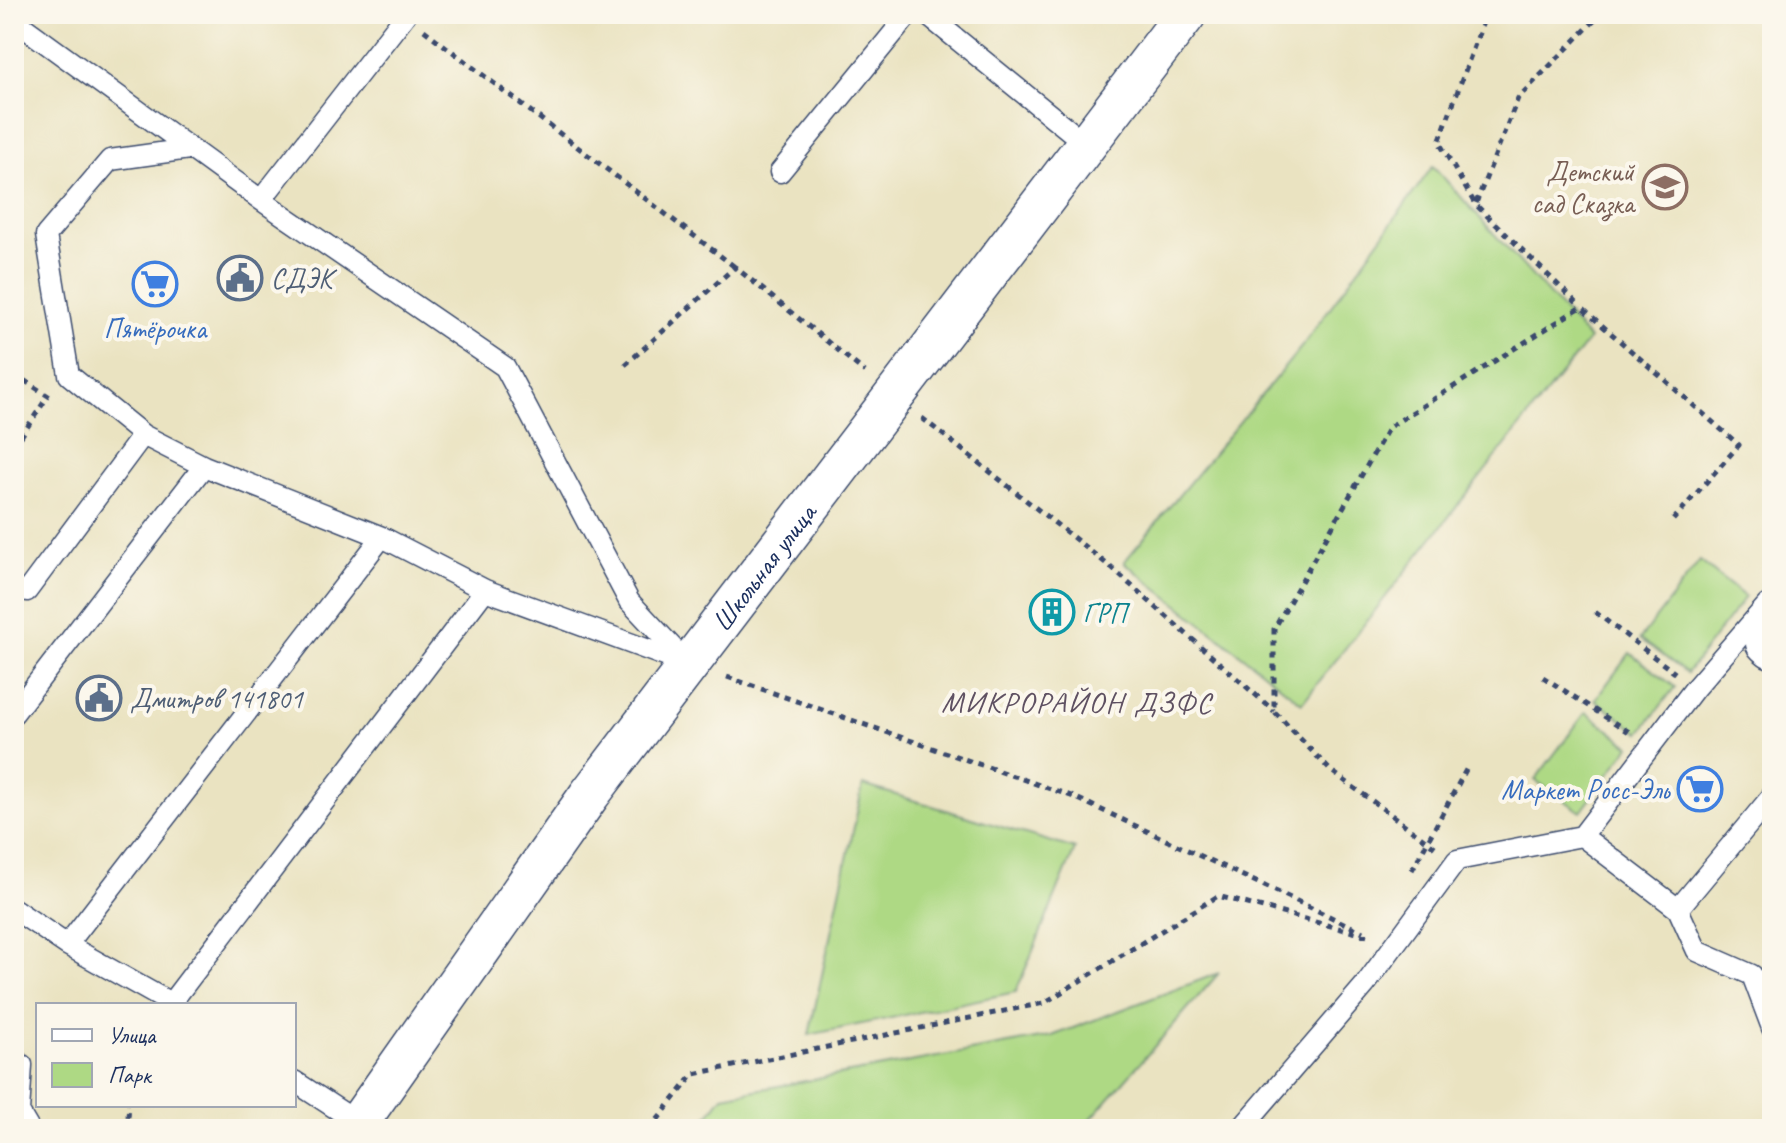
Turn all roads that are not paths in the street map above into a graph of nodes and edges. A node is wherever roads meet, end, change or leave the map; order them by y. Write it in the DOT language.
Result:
graph roads {
  1 [pos="909,14"];
  2 [pos="926,14"];
  3 [pos="1186,14"];
  4 [pos="405,15"];
  5 [pos="14,20"];
  6 [pos="1086,144"];
  7 [pos="189,149"];
  8 [pos="780,172"];
  9 [pos="261,200"];
  10 [pos="143,435"];
  11 [pos="204,466"];
  12 [pos="382,537"];
  13 [pos="485,590"];
  14 [pos="27,591"];
  15 [pos="1772,599"];
  16 [pos="1772,618"];
  17 [pos="1772,648"];
  18 [pos="688,664"];
  19 [pos="14,713"];
  20 [pos="1772,796"];
  21 [pos="1582,836"];
  22 [pos="14,909"];
  23 [pos="1678,909"];
  24 [pos="67,945"];
  25 [pos="170,1003"];
  26 [pos="173,1003"];
  27 [pos="1772,1028"];
  28 [pos="14,1059"];
  29 [pos="296,1082"];
  30 [pos="362,1127"];
  31 [pos="29,1129"];
  32 [pos="1241,1129"];
  1 -- 8 [label="lane"];
  2 -- 6 [label="lane"];
  3 -- 6 [label="street, Школьная улица"];
  4 -- 9 [label="lane"];
  5 -- 7 [label="lane"];
  6 -- 18 [label="street, Школьная улица"];
  7 -- 9 [label="lane"];
  7 -- 10 [label="lane"];
  9 -- 18 [label="lane"];
  10 -- 11 [label="lane"];
  10 -- 14 [label="lane"];
  11 -- 12 [label="lane"];
  11 -- 19 [label="lane"];
  12 -- 13 [label="lane"];
  12 -- 24 [label="lane"];
  13 -- 18 [label="lane"];
  13 -- 26 [label="lane"];
  15 -- 21 [label="lane"];
  16 -- 17 [label="street"];
  18 -- 30 [label="street, Школьная улица"];
  20 -- 23 [label="lane"];
  21 -- 23 [label="lane"];
  21 -- 32 [label="lane"];
  22 -- 24 [label="lane"];
  23 -- 27 [label="lane"];
  24 -- 25 [label="lane"];
  28 -- 31 [label="lane"];
  29 -- 30 [label="lane"];
}
